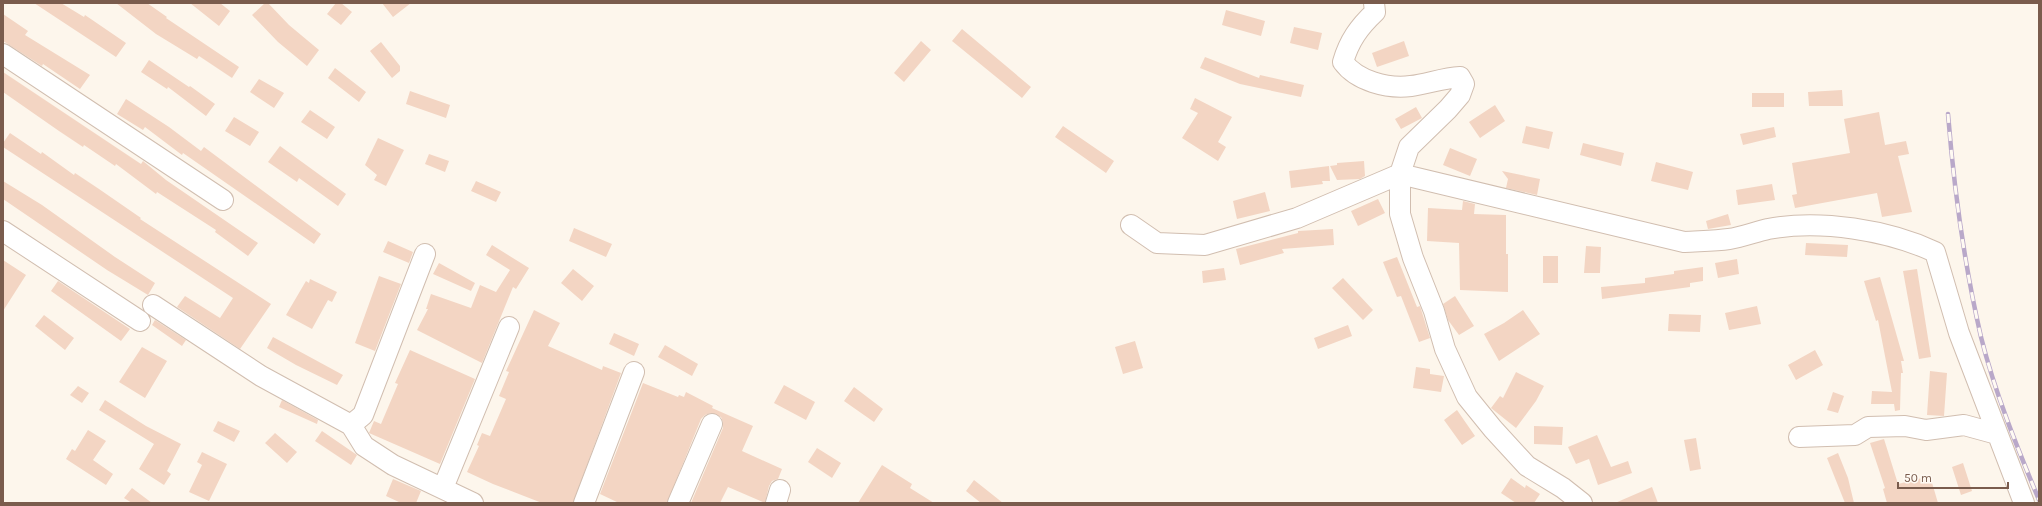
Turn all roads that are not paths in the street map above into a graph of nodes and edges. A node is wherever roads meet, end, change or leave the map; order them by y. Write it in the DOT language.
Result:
graph roads {
  1 [pos="1374,3"];
  2 [pos="3,54"];
  3 [pos="1400,174"];
  4 [pos="223,200"];
  5 [pos="1132,225"];
  6 [pos="3,230"];
  7 [pos="425,254"];
  8 [pos="153,305"];
  9 [pos="140,322"];
  10 [pos="509,327"];
  11 [pos="634,372"];
  12 [pos="712,424"];
  13 [pos="351,425"];
  14 [pos="1997,434"];
  15 [pos="1799,437"];
  16 [pos="443,488"];
  17 [pos="473,503"];
  18 [pos="584,503"];
  19 [pos="678,503"];
  20 [pos="1582,503"];
  21 [pos="2024,503"];
  1 -- 3 [label="street"];
  2 -- 4 [label="street"];
  3 -- 5 [label="street"];
  3 -- 14 [label="street"];
  3 -- 20 [label="street"];
  6 -- 9 [label="street"];
  7 -- 13 [label="street"];
  8 -- 13 [label="street"];
  10 -- 16 [label="street"];
  11 -- 18 [label="street"];
  12 -- 19 [label="street"];
  13 -- 16 [label="street"];
  14 -- 15 [label="street"];
  14 -- 21 [label="street"];
  16 -- 17 [label="street"];
}
